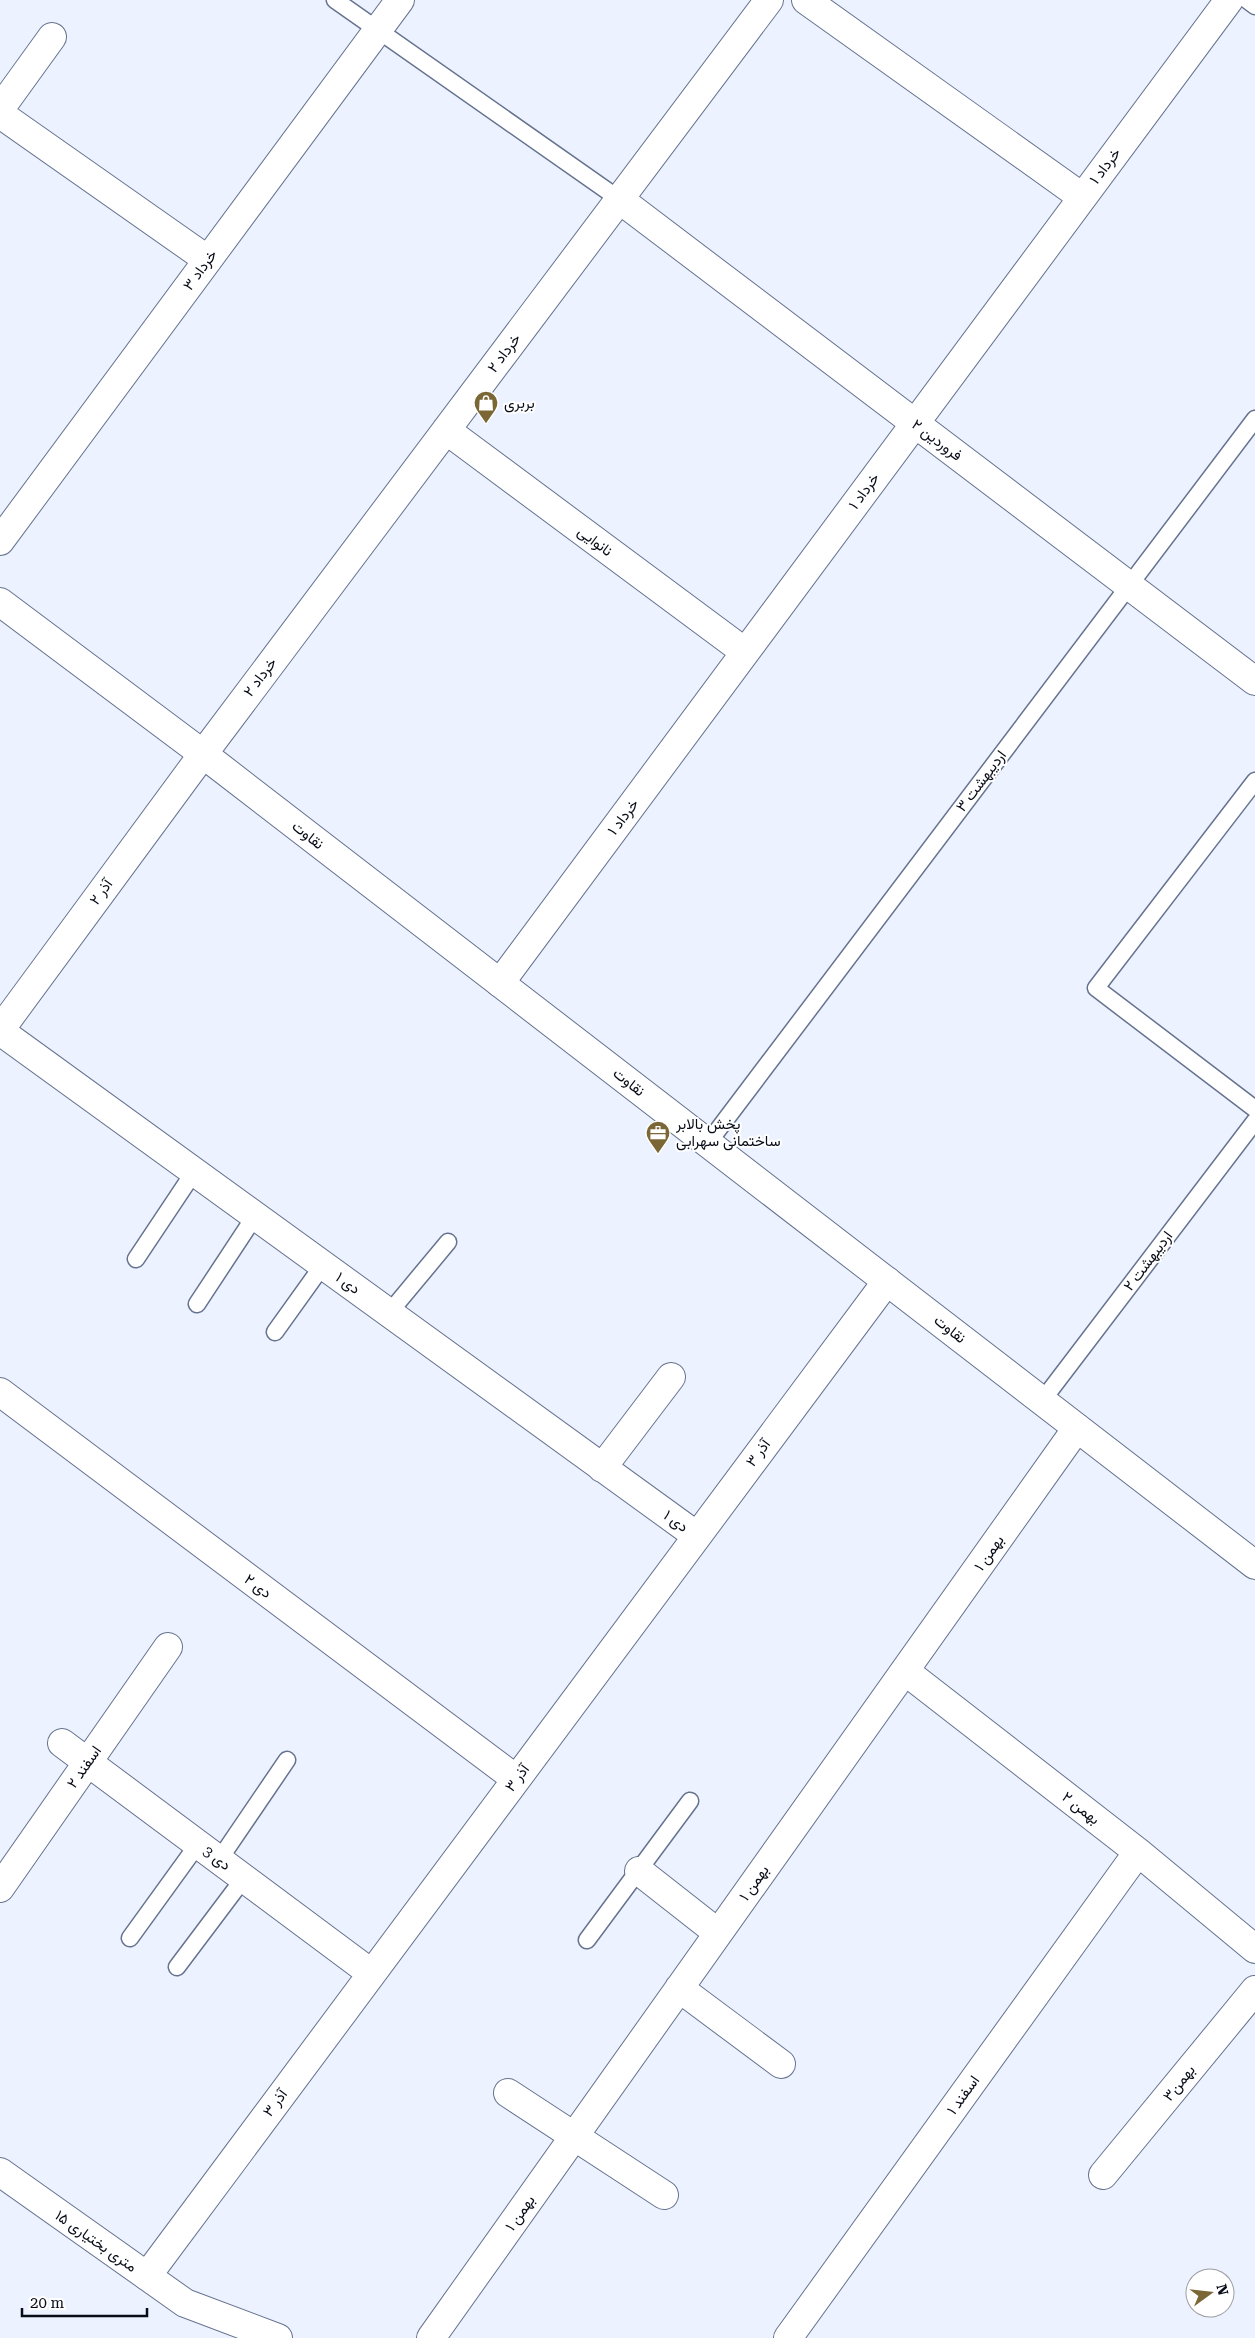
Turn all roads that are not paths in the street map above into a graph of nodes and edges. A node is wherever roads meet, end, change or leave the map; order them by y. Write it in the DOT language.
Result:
graph roads {
  1 [pos="335,0"];
  2 [pos="400,0"];
  3 [pos="769,0"];
  4 [pos="806,0"];
  5 [pos="1229,0"];
  6 [pos="1246,0"];
  7 [pos="1255,6"];
  8 [pos="377,31"];
  9 [pos="52,37"];
  10 [pos="0,109"];
  11 [pos="0,114"];
  12 [pos="1082,197"];
  13 [pos="619,199"];
  14 [pos="208,260"];
  15 [pos="1255,419"];
  16 [pos="914,423"];
  17 [pos="446,430"];
  18 [pos="0,541"];
  19 [pos="1129,586"];
  20 [pos="0,602"];
  21 [pos="745,652"];
  22 [pos="1255,681"];
  23 [pos="203,754"];
  24 [pos="1255,780"];
  25 [pos="500,983"];
  26 [pos="0,1030"];
  27 [pos="1255,1109"];
  28 [pos="1255,1121"];
  29 [pos="708,1143"];
  30 [pos="194,1172"];
  31 [pos="255,1216"];
  32 [pos="448,1242"];
  33 [pos="136,1259"];
  34 [pos="323,1265"];
  35 [pos="887,1281"];
  36 [pos="197,1304"];
  37 [pos="389,1313"];
  38 [pos="275,1332"];
  39 [pos="671,1377"];
  40 [pos="0,1392"];
  41 [pos="1042,1401"];
  42 [pos="1077,1428"];
  43 [pos="602,1468"];
  44 [pos="697,1536"];
  45 [pos="1255,1566"];
  46 [pos="168,1647"];
  47 [pos="905,1671"];
  48 [pos="62,1743"];
  49 [pos="287,1760"];
  50 [pos="87,1762"];
  51 [pos="516,1779"];
  52 [pos="690,1801"];
  53 [pos="208,1852"];
  54 [pos="1138,1852"];
  55 [pos="639,1870"];
  56 [pos="244,1878"];
  57 [pos="0,1888"];
  58 [pos="718,1933"];
  59 [pos="130,1938"];
  60 [pos="587,1940"];
  61 [pos="1255,1949"];
  62 [pos="177,1967"];
  63 [pos="371,1973"];
  64 [pos="679,1988"];
  65 [pos="1255,1990"];
  66 [pos="781,2064"];
  67 [pos="508,2093"];
  68 [pos="574,2138"];
  69 [pos="0,2172"];
  70 [pos="1103,2175"];
  71 [pos="664,2195"];
  72 [pos="147,2276"];
  73 [pos="238,2331"];
  74 [pos="278,2338"];
  75 [pos="431,2338"];
  76 [pos="788,2338"];
  1 -- 8 [label="lane"];
  2 -- 8 [label="street, خرداد ۳"];
  3 -- 13 [label="street, خرداد ۲"];
  4 -- 12 [label="street"];
  5 -- 12 [label="street, خرداد ۱"];
  6 -- 7 [label="lane"];
  8 -- 13 [label="lane"];
  8 -- 14 [label="street, خرداد ۳"];
  9 -- 10 [label="street"];
  11 -- 14 [label="street"];
  12 -- 16 [label="street, خرداد ۱"];
  13 -- 16 [label="street, فروردین ۲"];
  13 -- 17 [label="street, خرداد ۲"];
  14 -- 18 [label="street, خرداد ۳"];
  15 -- 19 [label="lane, اردیبهشت ۳"];
  16 -- 19 [label="street, فروردین ۲"];
  16 -- 21 [label="street, خرداد ۱"];
  17 -- 21 [label="street, نانوایی"];
  17 -- 23 [label="street, خرداد ۲"];
  19 -- 22 [label="street, فروردین ۲"];
  19 -- 29 [label="lane, اردیبهشت ۳"];
  20 -- 23 [label="street, نقاوت"];
  21 -- 25 [label="street, خرداد ۱"];
  23 -- 25 [label="street, نقاوت"];
  23 -- 26 [label="street, آذر ۲"];
  24 -- 27 [label="lane"];
  25 -- 29 [label="street, نقاوت"];
  26 -- 30 [label="street, دی ۱"];
  28 -- 41 [label="lane, اردیبهشت ۲"];
  29 -- 35 [label="street, نقاوت"];
  30 -- 31 [label="street, دی ۱"];
  30 -- 33 [label="lane"];
  31 -- 34 [label="street, دی ۱"];
  31 -- 36 [label="lane"];
  32 -- 37 [label="lane"];
  34 -- 37 [label="street, دی ۱"];
  34 -- 38 [label="lane"];
  35 -- 41 [label="street, نقاوت"];
  35 -- 44 [label="street, آذر ۳"];
  37 -- 43 [label="street, دی ۱"];
  39 -- 43 [label="street"];
  40 -- 51 [label="street, دی ۲"];
  41 -- 42 [label="street, نقاوت"];
  42 -- 45 [label="street, نقاوت"];
  42 -- 47 [label="street, بهمن ۱"];
  43 -- 44 [label="street, دی ۱"];
  44 -- 51 [label="street, آذر ۳"];
  46 -- 50 [label="street, اسفند ۲"];
  47 -- 54 [label="street, بهمن ۲"];
  47 -- 58 [label="street, بهمن ۱"];
  48 -- 50 [label="street, دی 3"];
  49 -- 53 [label="lane"];
  50 -- 53 [label="street, دی 3"];
  50 -- 57 [label="street, اسفند ۲"];
  51 -- 63 [label="street, آذر ۳"];
  52 -- 55 [label="lane"];
  53 -- 56 [label="street, دی 3"];
  53 -- 59 [label="lane"];
  54 -- 61 [label="street, بهمن ۲"];
  54 -- 76 [label="street, اسفند ۱"];
  55 -- 58 [label="street"];
  55 -- 60 [label="lane"];
  56 -- 62 [label="lane"];
  56 -- 63 [label="street, دی 3"];
  58 -- 64 [label="street, بهمن ۱"];
  63 -- 72 [label="street, آذر ۳"];
  64 -- 66 [label="street"];
  64 -- 68 [label="street, بهمن ۱"];
  65 -- 70 [label="street, بهمن۳"];
  67 -- 68 [label="street"];
  68 -- 71 [label="street"];
  68 -- 75 [label="street, بهمن ۱"];
  69 -- 72 [label="street, ۱۵ متری بختیاری"];
  72 -- 73 [label="street, ۱۵ متری بختیاری"];
  73 -- 74 [label="street, ۱۵ متری بختیاری"];
}
